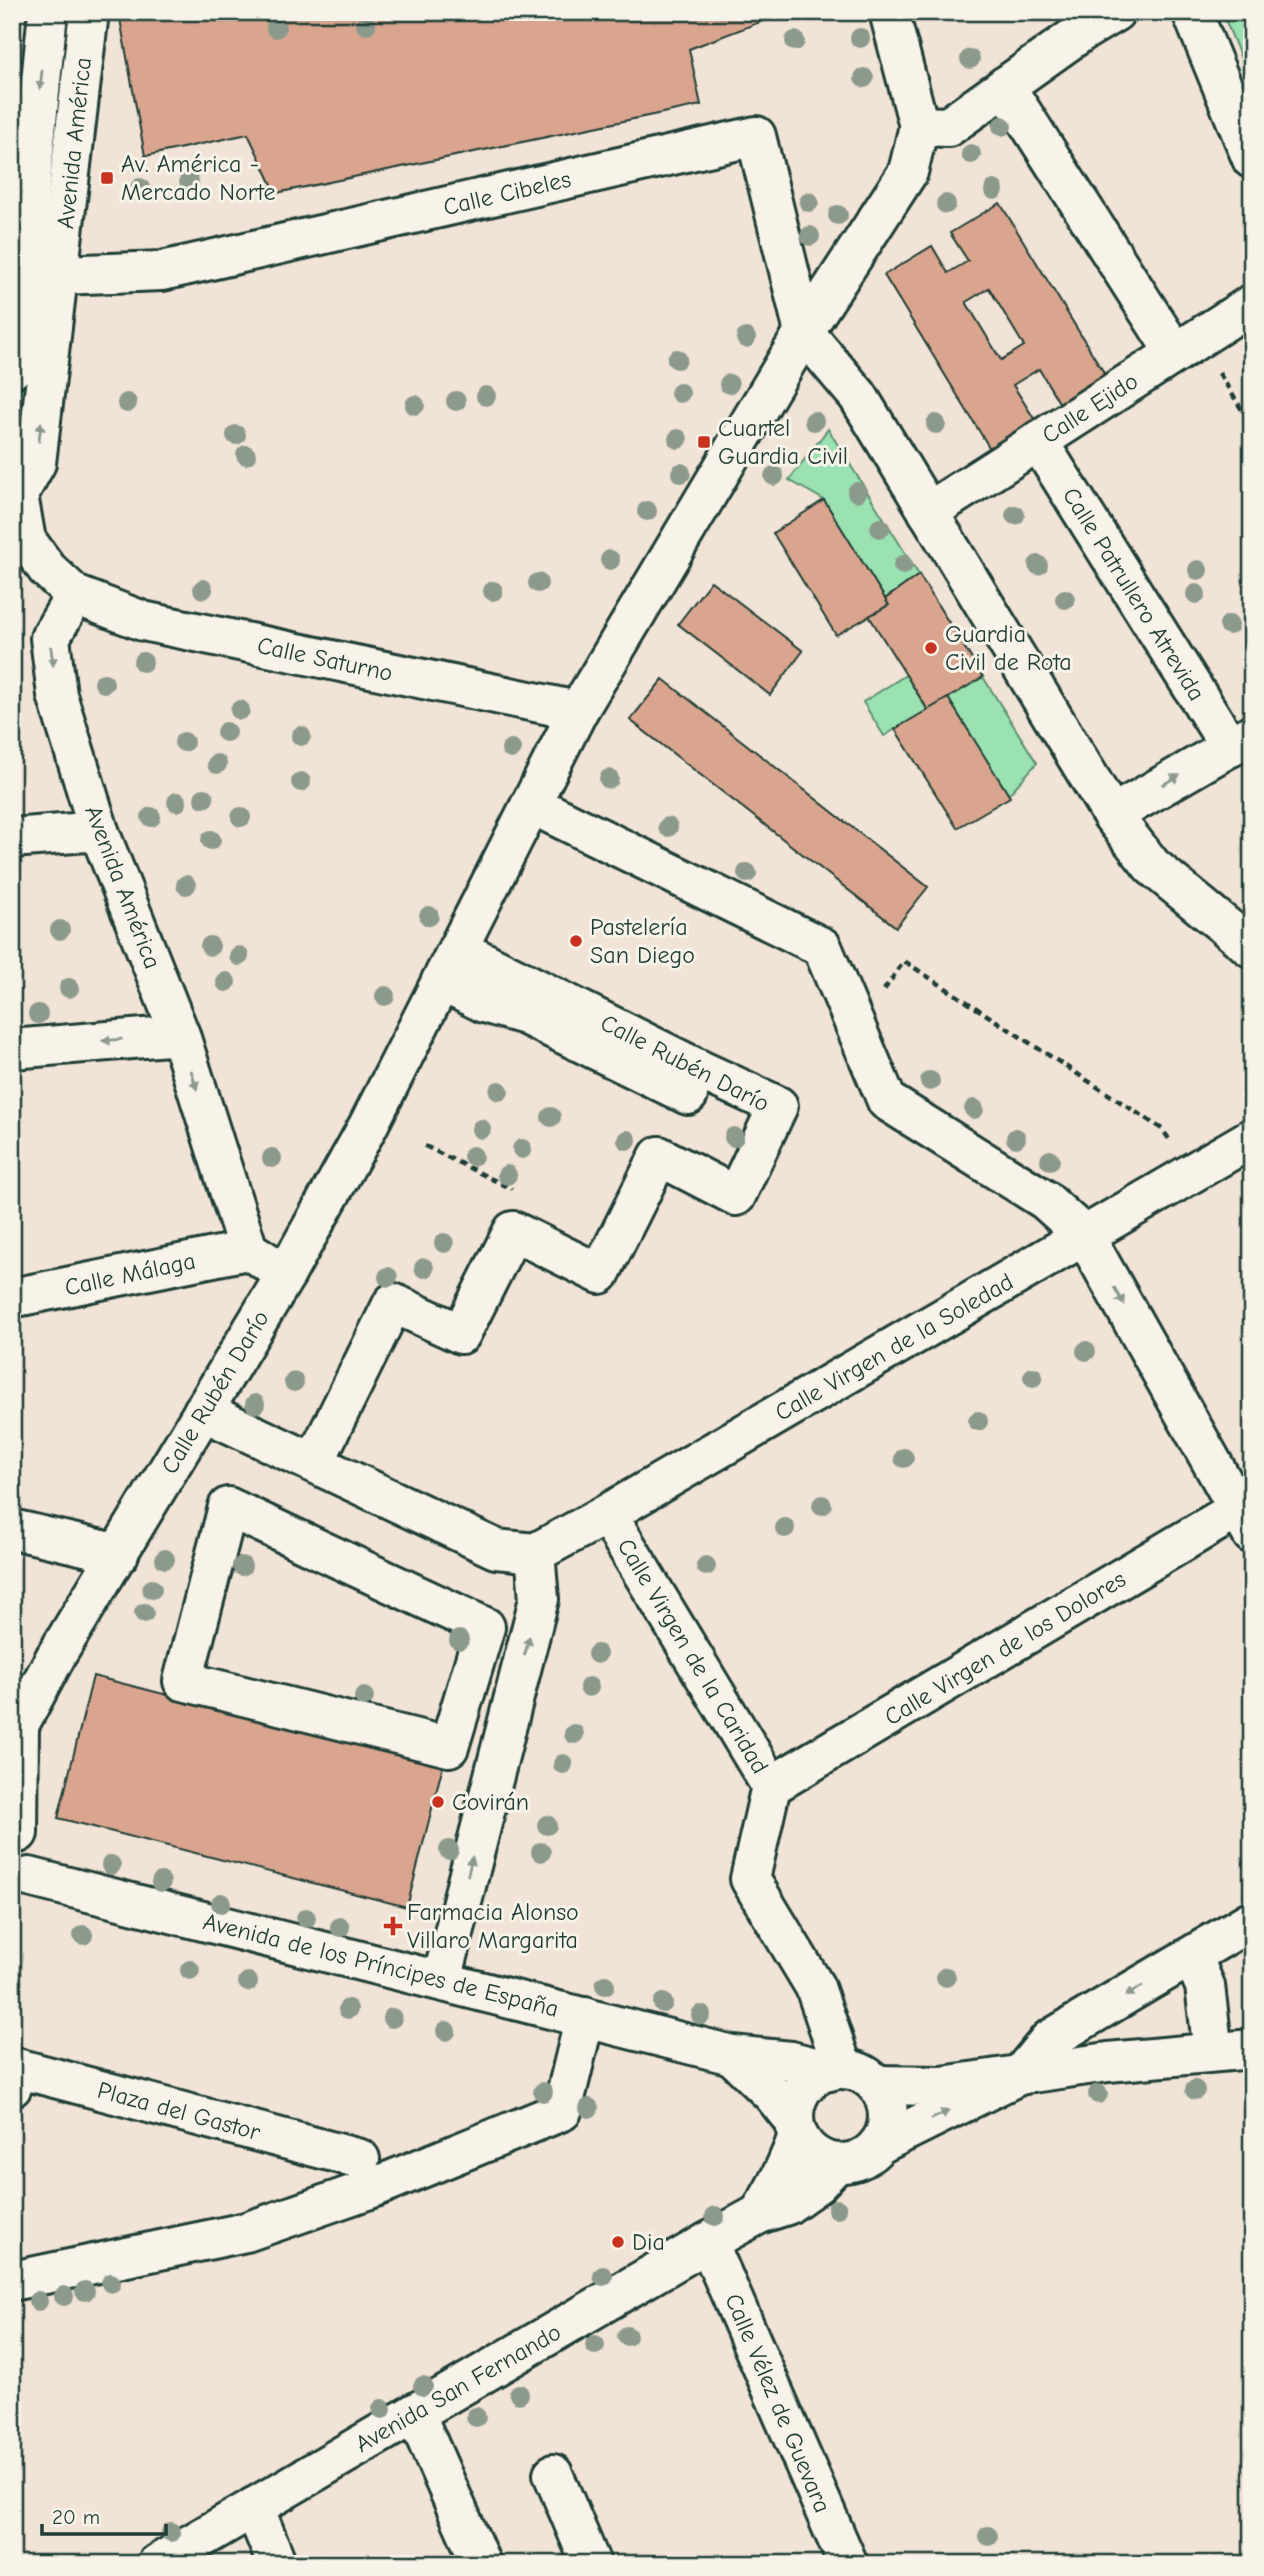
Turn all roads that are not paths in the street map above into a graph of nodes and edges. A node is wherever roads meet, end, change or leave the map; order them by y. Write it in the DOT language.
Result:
graph roads {
  1 [pos="48,12"];
  2 [pos="89,12"];
  3 [pos="889,12"];
  4 [pos="1115,12"];
  5 [pos="1192,12"];
  6 [pos="1005,86"];
  7 [pos="919,126"];
  8 [pos="1252,159"];
  9 [pos="22,271"];
  10 [pos="60,275"];
  11 [pos="1252,304"];
  12 [pos="804,332"];
  13 [pos="1187,346"];
  14 [pos="12,369"];
  15 [pos="1038,441"];
  16 [pos="14,490"];
  17 [pos="928,512"];
  18 [pos="75,595"];
  19 [pos="578,712"];
  20 [pos="1241,740"];
  21 [pos="531,804"];
  22 [pos="1112,815"];
  23 [pos="99,831"];
  24 [pos="12,838"];
  25 [pos="1252,948"];
  26 [pos="450,965"];
  27 [pos="180,1035"];
  28 [pos="12,1049"];
  29 [pos="688,1095"];
  30 [pos="1252,1138"];
  31 [pos="1085,1237"];
  32 [pos="248,1250"];
  33 [pos="286,1275"];
  34 [pos="12,1298"];
  35 [pos="203,1411"];
  36 [pos="314,1463"];
  37 [pos="228,1507"];
  38 [pos="607,1514"];
  39 [pos="1245,1522"];
  40 [pos="12,1528"];
  41 [pos="535,1553"];
  42 [pos="119,1554"];
  43 [pos="16,1731"];
  44 [pos="771,1786"];
  45 [pos="15,1831"];
  46 [pos="20,1888"];
  47 [pos="1252,1920"];
  48 [pos="1192,1956"];
  49 [pos="442,1980"];
  50 [pos="585,2017"];
  51 [pos="1252,2049"];
  52 [pos="1213,2052"];
  53 [pos="732,2054"];
  54 [pos="1021,2074"];
  55 [pos="850,2075"];
  56 [pos="12,2087"];
  57 [pos="795,2128"];
  58 [pos="878,2145"];
  59 [pos="360,2159"];
  60 [pos="836,2164"];
  61 [pos="759,2214"];
  62 [pos="708,2242"];
  63 [pos="12,2281"];
  64 [pos="415,2413"];
  65 [pos="553,2474"];
  66 [pos="254,2507"];
  67 [pos="157,2564"];
  68 [pos="277,2564"];
  69 [pos="481,2564"];
  70 [pos="591,2564"];
  71 [pos="848,2564"];
  1 -- 9 [label="street, Avenida América, one-way"];
  2 -- 10 [label="street, Avenida América"];
  3 -- 7 [label="street"];
  4 -- 6 [label="street"];
  5 -- 8 [label="street"];
  6 -- 7 [label="street"];
  6 -- 13 [label="street"];
  7 -- 12 [label="street, Calle Rubén Darío"];
  9 -- 10 [label="street"];
  9 -- 14 [label="street, Avenida América"];
  10 -- 12 [label="street, Calle Cibeles"];
  16 -- 10 [label="street, Avenida América, one-way"];
  11 -- 13 [label="street, Calle Ejido"];
  12 -- 17 [label="street"];
  12 -- 19 [label="street, Calle Rubén Darío"];
  13 -- 15 [label="street, Calle Ejido"];
  15 -- 17 [label="street, Calle Ejido"];
  15 -- 20 [label="street, Calle Patrullero Atrevida"];
  16 -- 18 [label="street, Avenida América"];
  17 -- 22 [label="street"];
  18 -- 19 [label="street, Calle Saturno"];
  18 -- 23 [label="street, Avenida América, one-way"];
  19 -- 21 [label="street, Calle Rubén Darío"];
  22 -- 20 [label="street, one-way"];
  21 -- 26 [label="street, Calle Rubén Darío"];
  21 -- 31 [label="street"];
  22 -- 25 [label="street"];
  23 -- 24 [label="street"];
  23 -- 27 [label="street, Avenida América"];
  26 -- 29 [label="street, Calle Rubén Darío"];
  26 -- 33 [label="street, Calle Rubén Darío"];
  26 -- 36 [label="street, Calle Rubén Darío"];
  27 -- 28 [label="street, one-way"];
  27 -- 32 [label="street, Avenida América, one-way"];
  30 -- 31 [label="street, Calle Virgen de la Soledad"];
  31 -- 38 [label="street, Calle Virgen de la Soledad"];
  31 -- 39 [label="street, one-way"];
  32 -- 33 [label="street"];
  32 -- 34 [label="street, Calle Málaga"];
  33 -- 35 [label="street, Calle Rubén Darío"];
  35 -- 36 [label="street"];
  35 -- 42 [label="street, Calle Rubén Darío"];
  36 -- 41 [label="street"];
  37 -- 37 [label="street"];
  38 -- 41 [label="street, Calle Virgen de la Soledad"];
  38 -- 44 [label="street, Calle Virgen de la Caridad"];
  39 -- 44 [label="street, Calle Virgen de los Dolores"];
  40 -- 42 [label="street"];
  49 -- 41 [label="street, one-way"];
  42 -- 43 [label="street, Calle Rubén Darío"];
  43 -- 45 [label="street, Calle Rubén Darío"];
  44 -- 55 [label="street, Calle Virgen de la Caridad"];
  45 -- 46 [label="street"];
  46 -- 49 [label="street, Avenida de los Príncipes de España"];
  47 -- 48 [label="street"];
  48 -- 52 [label="street"];
  48 -- 54 [label="street, one-way"];
  49 -- 50 [label="street, Avenida de los Príncipes de España"];
  50 -- 53 [label="street, Avenida de los Príncipes de España"];
  50 -- 63 [label="street"];
  51 -- 52 [label="street"];
  52 -- 54 [label="street"];
  53 -- 55 [label="street, Avenida de los Príncipes de España"];
  53 -- 57 [label="street"];
  54 -- 55 [label="street"];
  58 -- 54 [label="street, one-way"];
  55 -- 57 [label="street"];
  55 -- 58 [label="street"];
  56 -- 59 [label="street, Plaza del Gastor"];
  57 -- 60 [label="street"];
  57 -- 61 [label="street, Avenida San Fernando"];
  58 -- 60 [label="street"];
  60 -- 61 [label="street, Avenida San Fernando"];
  61 -- 62 [label="street, Avenida San Fernando"];
  62 -- 64 [label="street, Avenida San Fernando"];
  62 -- 71 [label="street, Calle Vélez de Guevara"];
  64 -- 66 [label="street, Avenida San Fernando"];
  64 -- 69 [label="street"];
  65 -- 70 [label="street"];
  66 -- 67 [label="street, Avenida San Fernando"];
  66 -- 68 [label="street"];
}
